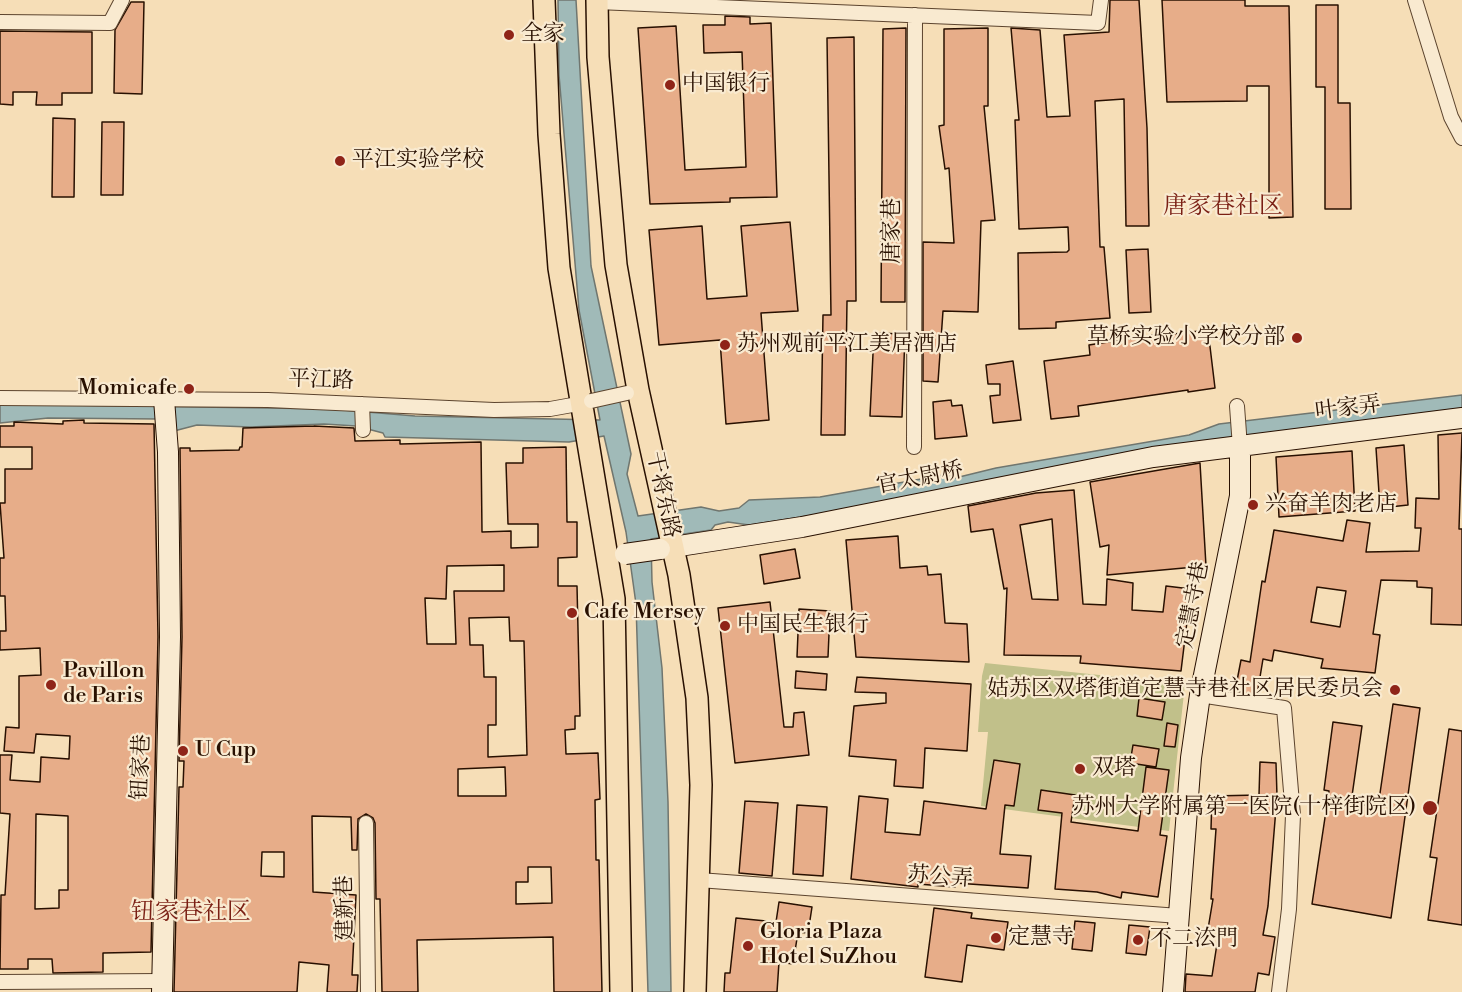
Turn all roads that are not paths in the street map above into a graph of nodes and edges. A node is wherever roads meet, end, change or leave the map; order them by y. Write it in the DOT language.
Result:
graph roads {
  1 [pos="122,0"];
  2 [pos="544,0"];
  3 [pos="1101,0"];
  4 [pos="1415,0"];
  5 [pos="597,1"];
  6 [pos="915,15"];
  7 [pos="0,22"];
  8 [pos="1462,138"];
  9 [pos="633,391"];
  10 [pos="0,398"];
  11 [pos="585,405"];
  12 [pos="362,406"];
  13 [pos="1238,406"];
  14 [pos="165,409"];
  15 [pos="1462,418"];
  16 [pos="363,430"];
  17 [pos="1239,443"];
  18 [pos="914,447"];
  19 [pos="668,545"];
  20 [pos="617,555"];
  21 [pos="1200,695"];
  22 [pos="366,823"];
  23 [pos="699,880"];
  24 [pos="1179,916"];
  25 [pos="0,982"];
  26 [pos="162,986"];
  27 [pos="368,992"];
  28 [pos="621,992"];
  29 [pos="695,992"];
  30 [pos="1173,992"];
  31 [pos="1279,992"];
  1 -- 7 [label="street"];
  2 -- 11 [label="main road"];
  3 -- 6 [label="street"];
  4 -- 8 [label="street"];
  5 -- 6 [label="street"];
  5 -- 9 [label="main road, 干将东路"];
  6 -- 18 [label="street, 唐家巷"];
  9 -- 11 [label="street, 平江路, bridge"];
  9 -- 19 [label="main road, 干将东路"];
  10 -- 14 [label="street, 平江路"];
  11 -- 12 [label="street, 平江路"];
  11 -- 20 [label="main road"];
  12 -- 14 [label="street, 平江路"];
  12 -- 16 [label="street"];
  13 -- 17 [label="street, 定慧寺巷"];
  14 -- 26 [label="street, 钮家巷"];
  15 -- 17 [label="street, 叶家弄"];
  17 -- 19 [label="street, 官太尉桥"];
  17 -- 21 [label="street, 定慧寺巷"];
  19 -- 20 [label="street, 官太尉桥, bridge"];
  19 -- 23 [label="main road, 干将东路"];
  20 -- 28 [label="main road"];
  21 -- 24 [label="street, 定慧寺巷"];
  21 -- 31 [label="street"];
  22 -- 27 [label="street, 建新巷"];
  23 -- 24 [label="street, 苏公弄"];
  23 -- 29 [label="main road, 干将东路"];
  24 -- 30 [label="street, 定慧寺巷"];
  25 -- 26 [label="street"];
}
